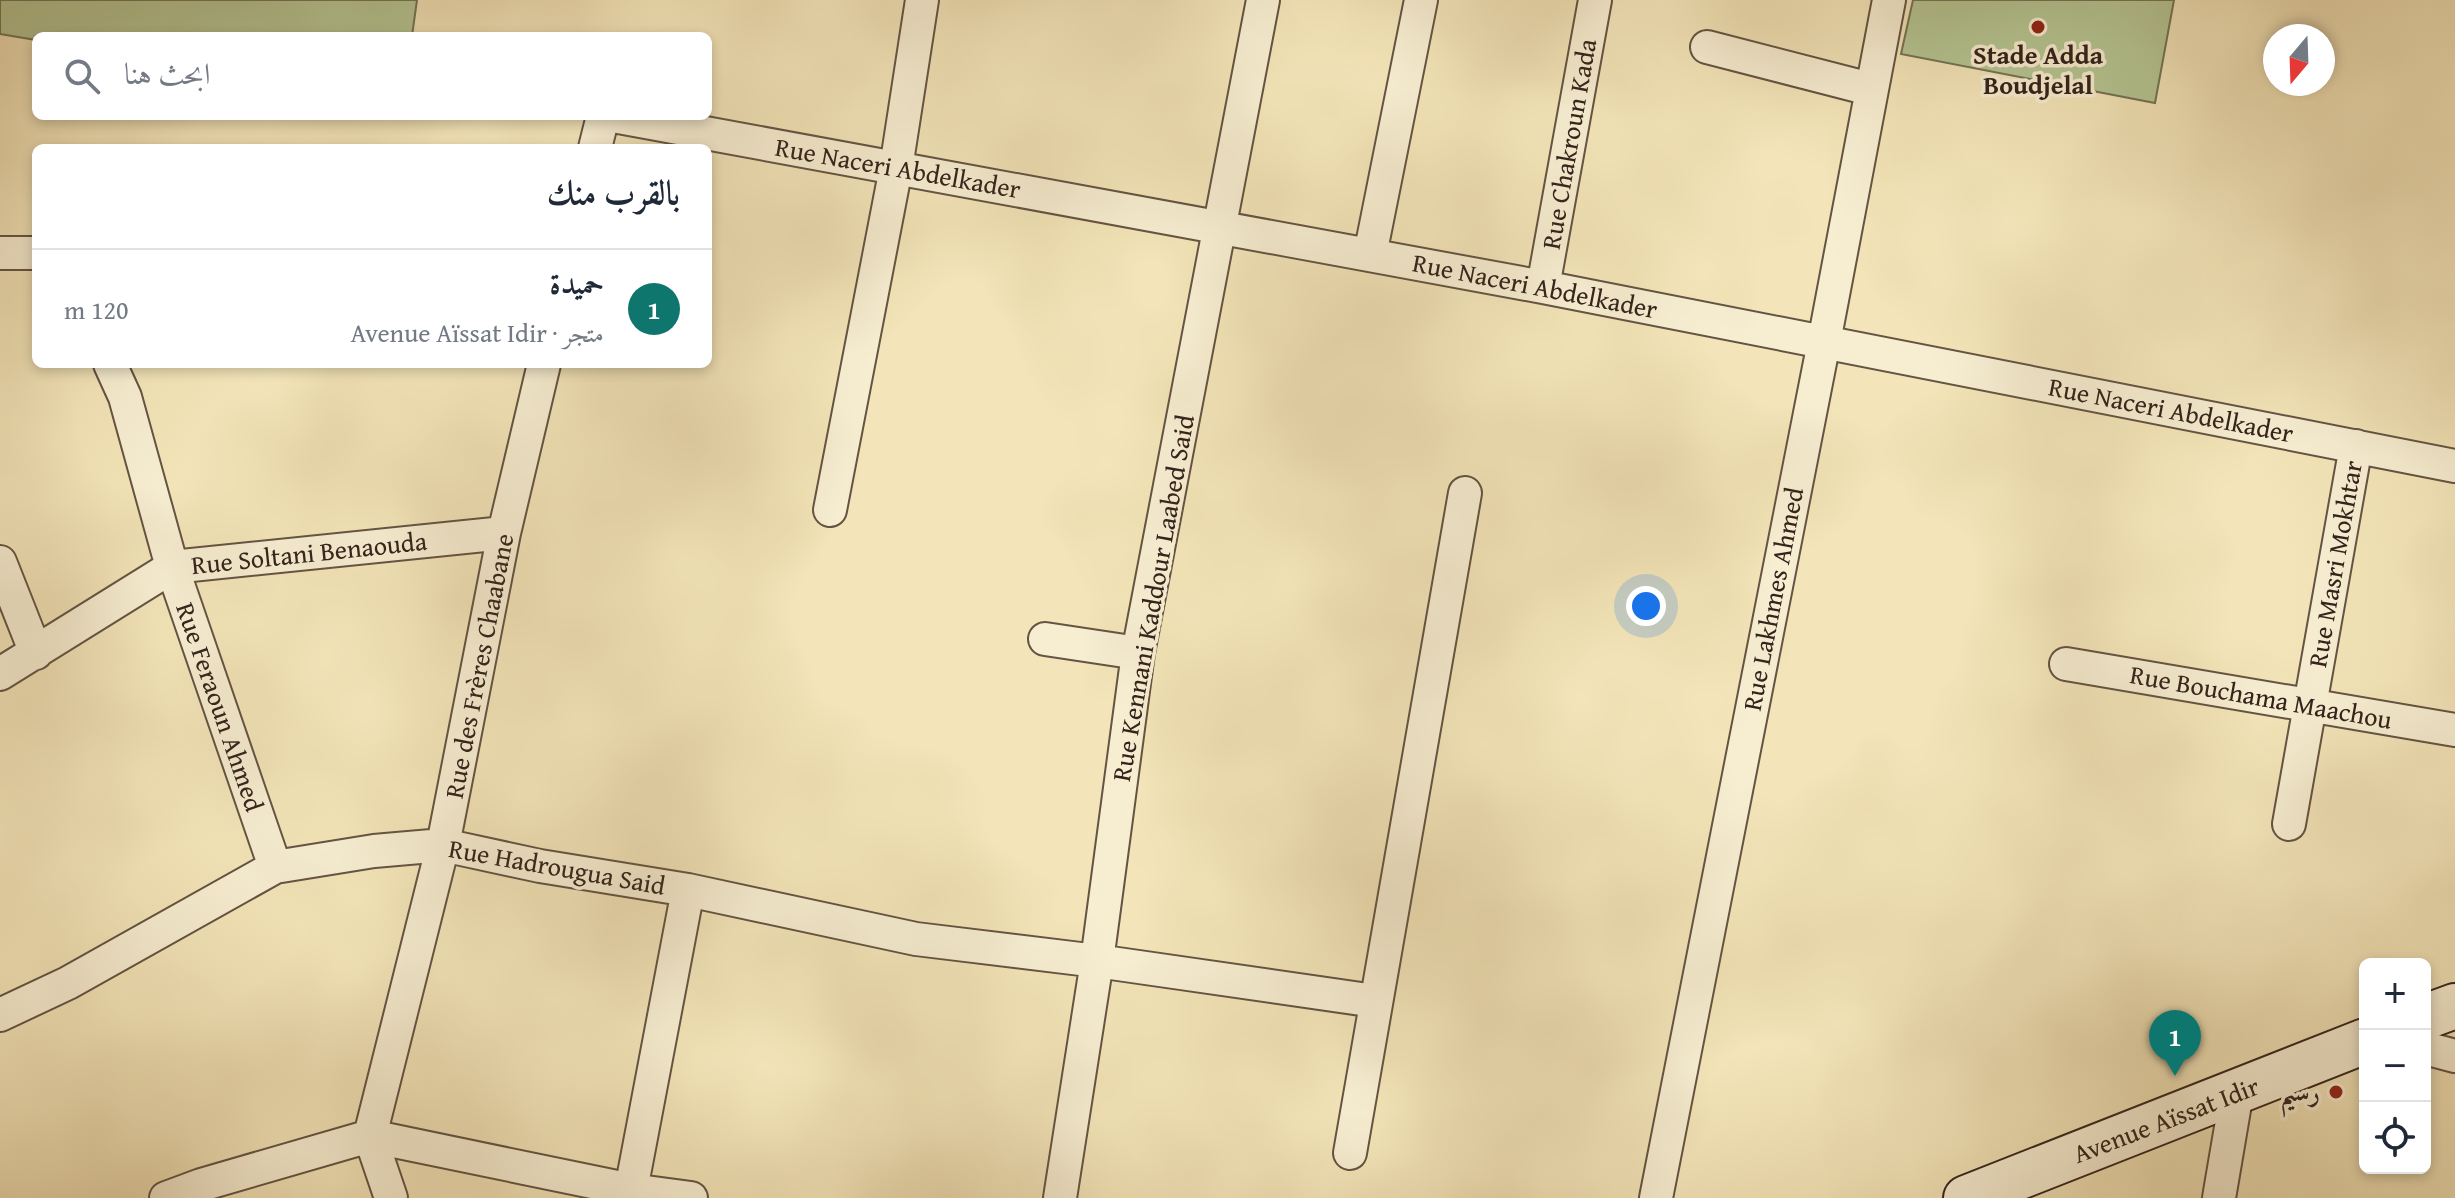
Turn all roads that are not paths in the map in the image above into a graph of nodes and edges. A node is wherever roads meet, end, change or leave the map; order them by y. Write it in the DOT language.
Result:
graph roads {
  1 [pos="922,0"];
  2 [pos="1263,0"];
  3 [pos="1421,0"];
  4 [pos="1595,0"];
  5 [pos="1889,0"];
  6 [pos="1707,47"];
  7 [pos="1870,89"];
  8 [pos="602,120"];
  9 [pos="635,120"];
  10 [pos="596,144"];
  11 [pos="896,168"];
  12 [pos="1219,227"];
  13 [pos="0,253"];
  14 [pos="32,253"];
  15 [pos="1370,255"];
  16 [pos="1543,287"];
  17 [pos="1824,342"];
  18 [pos="112,368"];
  19 [pos="132,368"];
  20 [pos="543,368"];
  21 [pos="125,397"];
  22 [pos="2356,446"];
  23 [pos="2455,466"];
  24 [pos="1465,493"];
  25 [pos="830,510"];
  26 [pos="504,533"];
  27 [pos="0,562"];
  28 [pos="172,567"];
  29 [pos="1045,639"];
  30 [pos="36,653"];
  31 [pos="1138,653"];
  32 [pos="2066,664"];
  33 [pos="0,674"];
  34 [pos="2309,705"];
  35 [pos="2455,730"];
  36 [pos="2289,824"];
  37 [pos="443,845"];
  38 [pos="275,867"];
  39 [pos="688,890"];
  40 [pos="1097,961"];
  41 [pos="1375,1001"];
  42 [pos="2455,1006"];
  43 [pos="0,1015"];
  44 [pos="2431,1015"];
  45 [pos="2359,1043"];
  46 [pos="2431,1050"];
  47 [pos="2455,1056"];
  48 [pos="2237,1092"];
  49 [pos="370,1136"];
  50 [pos="1350,1153"];
  51 [pos="631,1190"];
  52 [pos="166,1198"];
  53 [pos="391,1198"];
  54 [pos="691,1198"];
  55 [pos="1060,1198"];
  56 [pos="1656,1198"];
  57 [pos="1966,1198"];
  58 [pos="2219,1198"];
  1 -- 11 [label="street"];
  2 -- 12 [label="street, Rue Kennani Kaddour Laabed Said"];
  3 -- 15 [label="street"];
  4 -- 16 [label="street, Rue Chakroun Kada"];
  5 -- 7 [label="street, Rue Lakhmes Ahmed"];
  6 -- 7 [label="street"];
  7 -- 17 [label="street, Rue Lakhmes Ahmed"];
  8 -- 10 [label="street"];
  9 -- 11 [label="street, Rue Naceri Abdelkader"];
  11 -- 12 [label="street, Rue Naceri Abdelkader"];
  11 -- 25 [label="street"];
  12 -- 15 [label="street, Rue Naceri Abdelkader"];
  12 -- 31 [label="street, Rue Kennani Kaddour Laabed Said"];
  13 -- 14 [label="street"];
  15 -- 16 [label="street, Rue Naceri Abdelkader"];
  16 -- 17 [label="street, Rue Naceri Abdelkader"];
  17 -- 22 [label="street, Rue Naceri Abdelkader"];
  17 -- 56 [label="street, Rue Lakhmes Ahmed"];
  18 -- 21 [label="street, Rue Feraoun Ahmed"];
  19 -- 21 [label="street"];
  20 -- 26 [label="street, Rue des Frères Chaabane"];
  21 -- 28 [label="street, Rue Feraoun Ahmed"];
  22 -- 23 [label="street, Rue Naceri Abdelkader"];
  22 -- 34 [label="street, Rue Masri Mokhtar"];
  24 -- 41 [label="street"];
  26 -- 28 [label="street, Rue Soltani Benaouda"];
  26 -- 37 [label="street, Rue des Frères Chaabane"];
  27 -- 30 [label="street"];
  28 -- 30 [label="street, Rue Soltani Benaouda"];
  28 -- 38 [label="street, Rue Feraoun Ahmed"];
  29 -- 31 [label="street"];
  30 -- 33 [label="street, Rue Soltani Benaouda"];
  31 -- 40 [label="street, Rue Kennani Kaddour Laabed Said"];
  32 -- 34 [label="street, Rue Bouchama Maachou"];
  34 -- 35 [label="street, Rue Bouchama Maachou"];
  34 -- 36 [label="street, Rue Masri Mokhtar"];
  37 -- 38 [label="street, Rue Hadrougua Said"];
  37 -- 39 [label="street, Rue Hadrougua Said"];
  37 -- 49 [label="street, Rue des Frères Chaabane"];
  38 -- 43 [label="street, Rue Hadrougua Said"];
  39 -- 40 [label="street, Rue Hadrougua Said"];
  39 -- 51 [label="street"];
  40 -- 41 [label="street, Rue Hadrougua Said"];
  40 -- 55 [label="street, Rue Kennani Kaddour Laabed Said"];
  41 -- 50 [label="street"];
  42 -- 44 [label="main road"];
  45 -- 48 [label="main road, Avenue Aïssat Idir"];
  46 -- 47 [label="street"];
  48 -- 57 [label="main road, Avenue Aïssat Idir"];
  48 -- 58 [label="street"];
  49 -- 51 [label="street"];
  49 -- 52 [label="street"];
  49 -- 53 [label="street"];
  51 -- 54 [label="street"];
}
